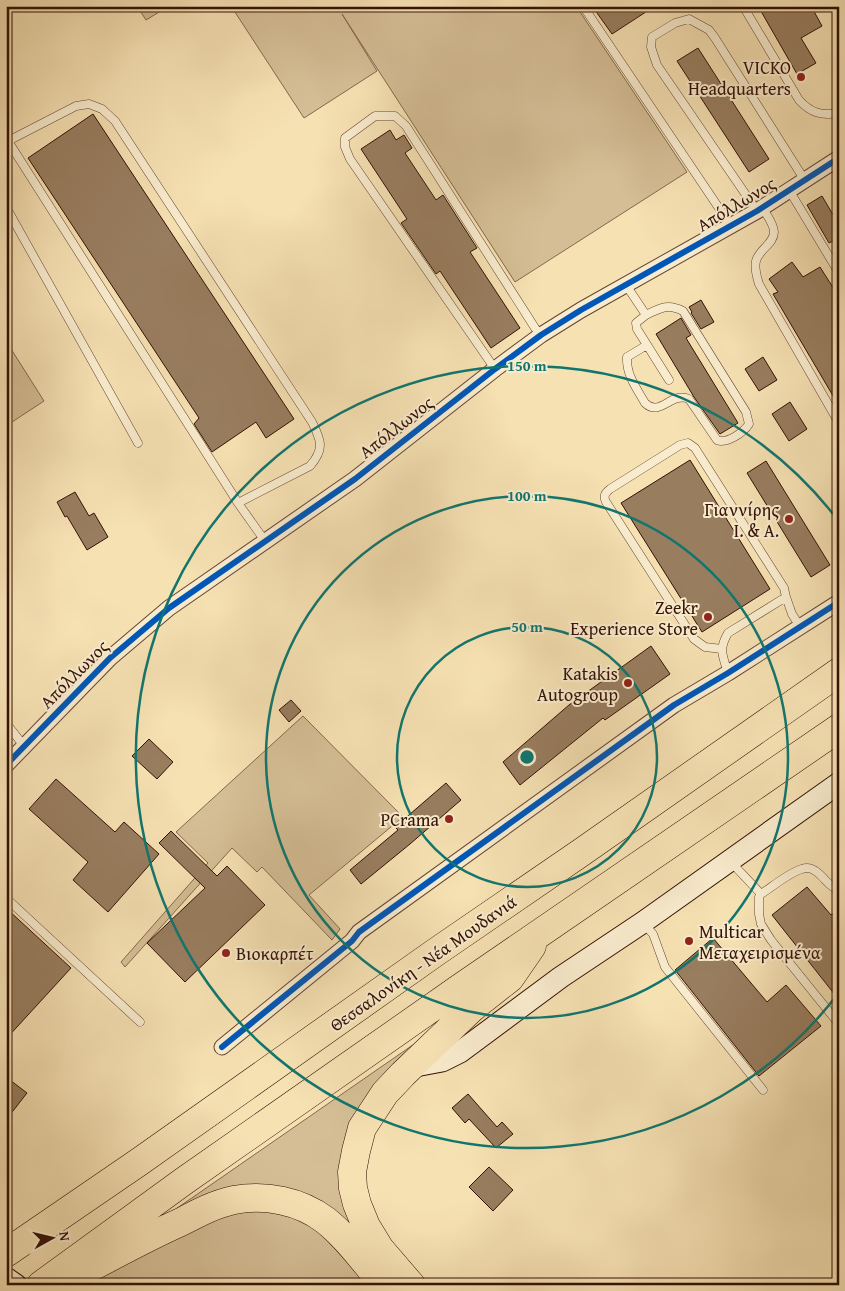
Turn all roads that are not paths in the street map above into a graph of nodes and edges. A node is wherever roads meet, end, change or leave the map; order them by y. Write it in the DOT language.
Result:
graph roads {
  1 [pos="583,6"];
  2 [pos="743,6"];
  3 [pos="839,113"];
  4 [pos="7,141"];
  5 [pos="839,158"];
  6 [pos="804,180"];
  7 [pos="789,190"];
  8 [pos="6,207"];
  9 [pos="759,209"];
  10 [pos="730,226"];
  11 [pos="839,273"];
  12 [pos="626,285"];
  13 [pos="646,315"];
  14 [pos="540,335"];
  15 [pos="647,345"];
  16 [pos="495,369"];
  17 [pos="669,380"];
  18 [pos="839,423"];
  19 [pos="138,442"];
  20 [pos="238,503"];
  21 [pos="266,541"];
  22 [pos="786,597"];
  23 [pos="839,602"];
  24 [pos="801,628"];
  25 [pos="722,650"];
  26 [pos="839,672"];
  27 [pos="728,673"];
  28 [pos="6,723"];
  29 [pos="839,728"];
  30 [pos="24,746"];
  31 [pos="6,765"];
  32 [pos="839,783"];
  33 [pos="729,860"];
  34 [pos="839,890"];
  35 [pos="761,894"];
  36 [pos="6,898"];
  37 [pos="642,923"];
  38 [pos="540,934"];
  39 [pos="140,1022"];
  40 [pos="839,1024"];
  41 [pos="222,1047"];
  42 [pos="410,1067"];
  43 [pos="763,1090"];
  44 [pos="11,1250"];
  45 [pos="6,1278"];
  46 [pos="33,1284"];
  47 [pos="384,1285"];
  48 [pos="410,1285"];
  1 -- 10 [label="lane"];
  2 -- 3 [label="lane"];
  4 -- 20 [label="lane"];
  4 -- 20 [label="lane"];
  5 -- 6 [label="street, Απόλλωνος"];
  6 -- 7 [label="street, Απόλλωνος"];
  6 -- 9 [label="lane"];
  7 -- 9 [label="street, Απόλλωνος"];
  7 -- 11 [label="lane"];
  8 -- 19 [label="lane"];
  9 -- 10 [label="street, Απόλλωνος"];
  9 -- 18 [label="lane"];
  10 -- 12 [label="street, Απόλλωνος"];
  12 -- 13 [label="lane"];
  12 -- 14 [label="street, Απόλλωνος"];
  13 -- 15 [label="lane"];
  13 -- 15 [label="lane"];
  14 -- 16 [label="street, Απόλλωνος"];
  14 -- 16 [label="lane"];
  15 -- 17 [label="lane"];
  16 -- 21 [label="street, Απόλλωνος"];
  20 -- 21 [label="lane"];
  21 -- 30 [label="street, Απόλλωνος"];
  22 -- 24 [label="lane"];
  22 -- 25 [label="lane"];
  22 -- 25 [label="lane"];
  23 -- 24 [label="street"];
  24 -- 27 [label="street"];
  25 -- 27 [label="lane"];
  26 -- 44 [label="highway, Θεσσαλονίκη - Νέα Μουδανιά"];
  27 -- 41 [label="street"];
  28 -- 30 [label="lane"];
  29 -- 38 [label="highway"];
  30 -- 31 [label="street, Απόλλωνος"];
  32 -- 33 [label="street"];
  33 -- 35 [label="lane"];
  33 -- 37 [label="street"];
  34 -- 35 [label="lane"];
  35 -- 40 [label="lane"];
  36 -- 39 [label="lane"];
  37 -- 42 [label="street"];
  37 -- 43 [label="lane"];
  38 -- 42 [label="highway"];
  38 -- 46 [label="highway"];
  42 -- 48 [label="highway"];
  45 -- 46 [label="street"];
  46 -- 47 [label="highway"];
}
